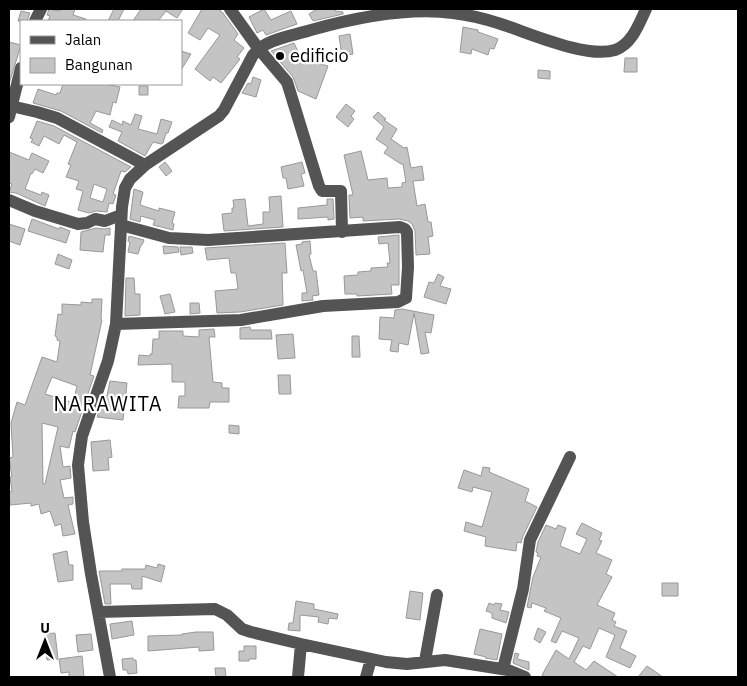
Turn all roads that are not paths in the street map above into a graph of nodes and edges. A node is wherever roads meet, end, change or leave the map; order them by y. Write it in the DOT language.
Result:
graph roads {
  1 [pos="230,9"];
  2 [pos="646,9"];
  3 [pos="258,48"];
  4 [pos="20,72"];
  5 [pos="10,112"];
  6 [pos="145,164"];
  7 [pos="9,200"];
  8 [pos="121,220"];
  9 [pos="342,232"];
  10 [pos="116,324"];
  11 [pos="570,457"];
  12 [pos="437,595"];
  13 [pos="98,612"];
  14 [pos="301,644"];
  15 [pos="371,659"];
  16 [pos="425,662"];
  17 [pos="503,669"];
  18 [pos="110,677"];
  19 [pos="298,677"];
  20 [pos="366,677"];
  21 [pos="525,677"];
  1 -- 3 [label="street"];
  2 -- 3 [label="street"];
  3 -- 6 [label="street"];
  3 -- 9 [label="street"];
  4 -- 5 [label="street"];
  5 -- 6 [label="street"];
  6 -- 8 [label="street"];
  7 -- 8 [label="street"];
  8 -- 9 [label="street"];
  8 -- 10 [label="street"];
  9 -- 10 [label="street"];
  10 -- 13 [label="street"];
  11 -- 17 [label="street"];
  12 -- 16 [label="street"];
  13 -- 14 [label="street"];
  13 -- 18 [label="street"];
  14 -- 15 [label="street"];
  14 -- 19 [label="street"];
  15 -- 16 [label="street"];
  15 -- 20 [label="street"];
  16 -- 17 [label="street"];
  17 -- 21 [label="street"];
}
